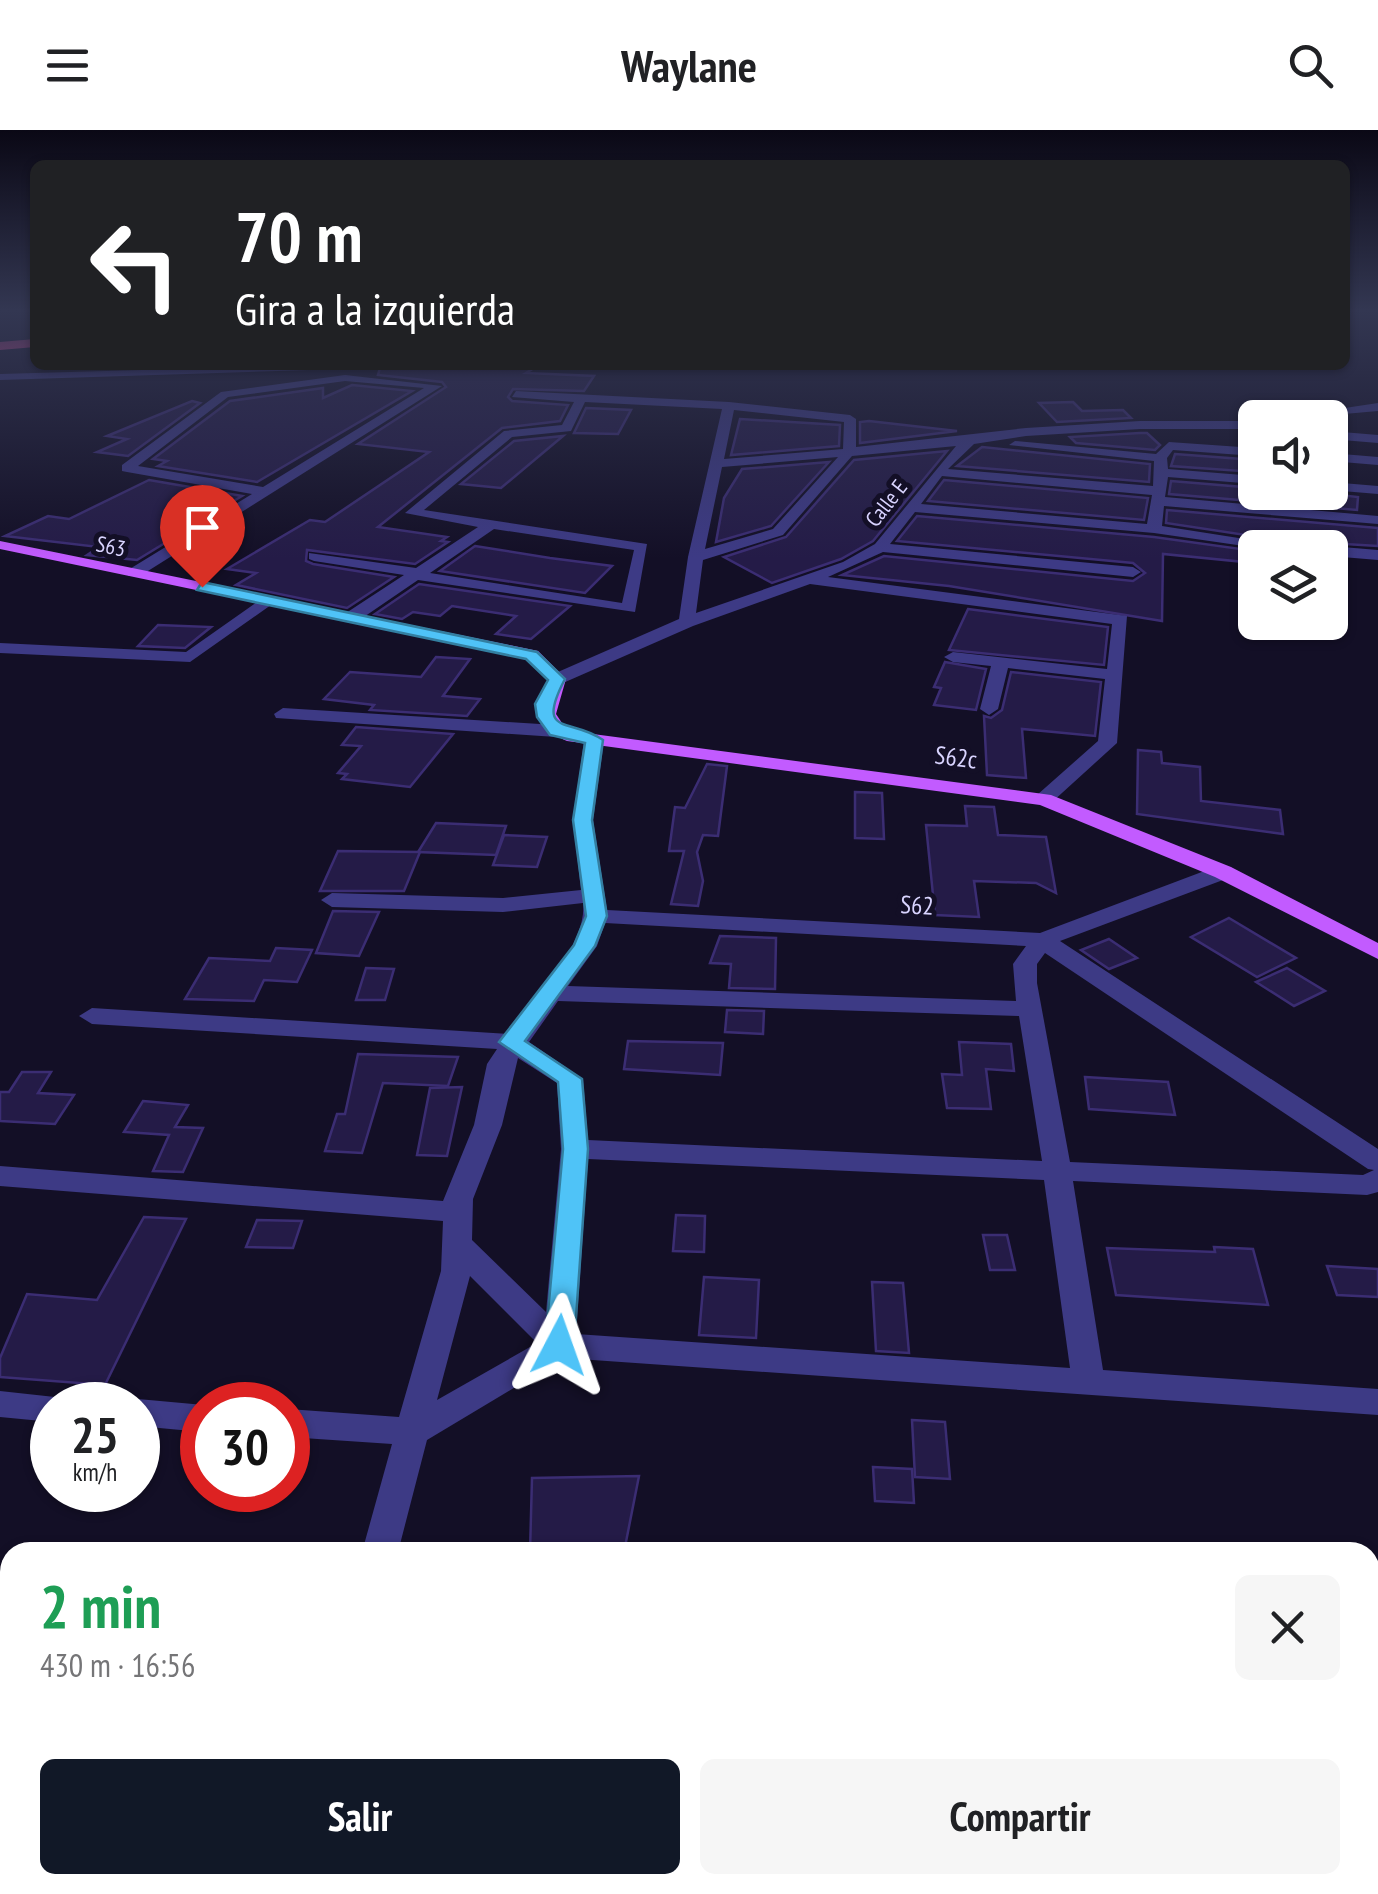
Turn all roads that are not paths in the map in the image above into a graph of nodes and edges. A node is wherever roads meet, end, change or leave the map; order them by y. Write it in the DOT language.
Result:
graph roads {
  1 [pos="225,394"];
  2 [pos="423,394"];
  3 [pos="516,395"];
  4 [pos="582,397"];
  5 [pos="729,406"];
  6 [pos="1378,407"];
  7 [pos="1348,411"];
  8 [pos="1238,427"];
  9 [pos="1348,436"];
  10 [pos="1378,439"];
  11 [pos="970,441"];
  12 [pos="849,450"];
  13 [pos="1238,451"];
  14 [pos="1348,459"];
  15 [pos="1378,461"];
  16 [pos="716,464"];
  17 [pos="1161,465"];
  18 [pos="938,472"];
  19 [pos="1238,477"];
  20 [pos="1348,488"];
  21 [pos="1378,490"];
  22 [pos="266,492"];
  23 [pos="1159,496"];
  24 [pos="912,507"];
  25 [pos="1378,520"];
  26 [pos="488,527"];
  27 [pos="1154,529"];
  28 [pos="1238,540"];
  29 [pos="0,546"];
  30 [pos="880,547"];
  31 [pos="1348,552"];
  32 [pos="1378,555"];
  33 [pos="314,556"];
  34 [pos="696,557"];
  35 [pos="1133,572"];
  36 [pos="134,573"];
  37 [pos="417,574"];
  38 [pos="808,579"];
  39 [pos="270,600"];
  40 [pos="352,618"];
  41 [pos="687,622"];
  42 [pos="0,648"];
  43 [pos="953,657"];
  44 [pos="1002,663"];
  45 [pos="1116,676"];
  46 [pos="557,679"];
  47 [pos="989,708"];
  48 [pos="283,714"];
  49 [pos="556,731"];
  50 [pos="594,740"];
  51 [pos="1044,799"];
  52 [pos="1223,872"];
  53 [pos="332,900"];
  54 [pos="595,906"];
  55 [pos="1042,940"];
  56 [pos="1378,952"];
  57 [pos="550,992"];
  58 [pos="1030,1010"];
  59 [pos="92,1016"];
  60 [pos="511,1042"];
  61 [pos="575,1149"];
  62 [pos="1378,1162"];
  63 [pos="1056,1172"];
  64 [pos="0,1176"];
  65 [pos="1378,1180"];
  66 [pos="456,1212"];
  67 [pos="458,1245"];
  68 [pos="559,1345"];
  69 [pos="1088,1382"];
  70 [pos="1378,1402"];
  71 [pos="0,1404"];
  72 [pos="30,1406"];
  73 [pos="310,1425"];
  74 [pos="412,1432"];
  75 [pos="383,1542"];
  1 -- 22 [label="street"];
  2 -- 22 [label="street"];
  3 -- 4 [label="street"];
  4 -- 5 [label="street"];
  4 -- 26 [label="street"];
  5 -- 12 [label="street"];
  5 -- 16 [label="street"];
  6 -- 7 [label="street"];
  8 -- 11 [label="street"];
  9 -- 10 [label="street"];
  11 -- 12 [label="street"];
  11 -- 17 [label="street"];
  11 -- 18 [label="street, Calle E"];
  12 -- 16 [label="street"];
  12 -- 34 [label="street"];
  13 -- 17 [label="street"];
  14 -- 15 [label="street"];
  16 -- 34 [label="street"];
  17 -- 19 [label="street"];
  17 -- 23 [label="street"];
  18 -- 23 [label="street"];
  18 -- 24 [label="street, Calle E"];
  20 -- 21 [label="street"];
  22 -- 36 [label="street"];
  23 -- 25 [label="street"];
  23 -- 27 [label="street"];
  24 -- 27 [label="street"];
  24 -- 30 [label="street, Calle E"];
  26 -- 37 [label="street"];
  26 -- 37 [label="street"];
  27 -- 28 [label="street"];
  29 -- 36 [label="main road, S63"];
  30 -- 35 [label="street"];
  30 -- 38 [label="street, Calle E"];
  31 -- 32 [label="street"];
  33 -- 37 [label="street"];
  34 -- 41 [label="street"];
  36 -- 39 [label="main road, S63"];
  37 -- 40 [label="street"];
  38 -- 41 [label="street, Calle E"];
  38 -- 45 [label="street"];
  39 -- 40 [label="main road, S63"];
  39 -- 42 [label="street"];
  40 -- 46 [label="main road, S63"];
  41 -- 46 [label="street, Calle E"];
  43 -- 44 [label="street"];
  44 -- 45 [label="street"];
  44 -- 47 [label="street"];
  45 -- 51 [label="street"];
  46 -- 49 [label="main road"];
  48 -- 49 [label="street"];
  49 -- 50 [label="main road, S62c"];
  50 -- 51 [label="main road, S62c"];
  50 -- 54 [label="street"];
  51 -- 52 [label="main road, S62c"];
  52 -- 55 [label="street, S62"];
  52 -- 56 [label="main road, S62c"];
  53 -- 54 [label="street, S62"];
  54 -- 55 [label="street, S62"];
  54 -- 57 [label="street"];
  55 -- 58 [label="street"];
  55 -- 62 [label="street"];
  57 -- 58 [label="street"];
  57 -- 60 [label="street"];
  58 -- 63 [label="street"];
  59 -- 60 [label="street"];
  60 -- 61 [label="street"];
  60 -- 66 [label="street"];
  61 -- 63 [label="street"];
  61 -- 68 [label="street"];
  63 -- 65 [label="street"];
  63 -- 69 [label="street"];
  64 -- 66 [label="street"];
  66 -- 67 [label="street"];
  67 -- 68 [label="street"];
  67 -- 74 [label="street"];
  68 -- 69 [label="street"];
  68 -- 74 [label="street"];
  69 -- 70 [label="street"];
  71 -- 72 [label="street"];
  73 -- 74 [label="street"];
  74 -- 75 [label="street"];
}
